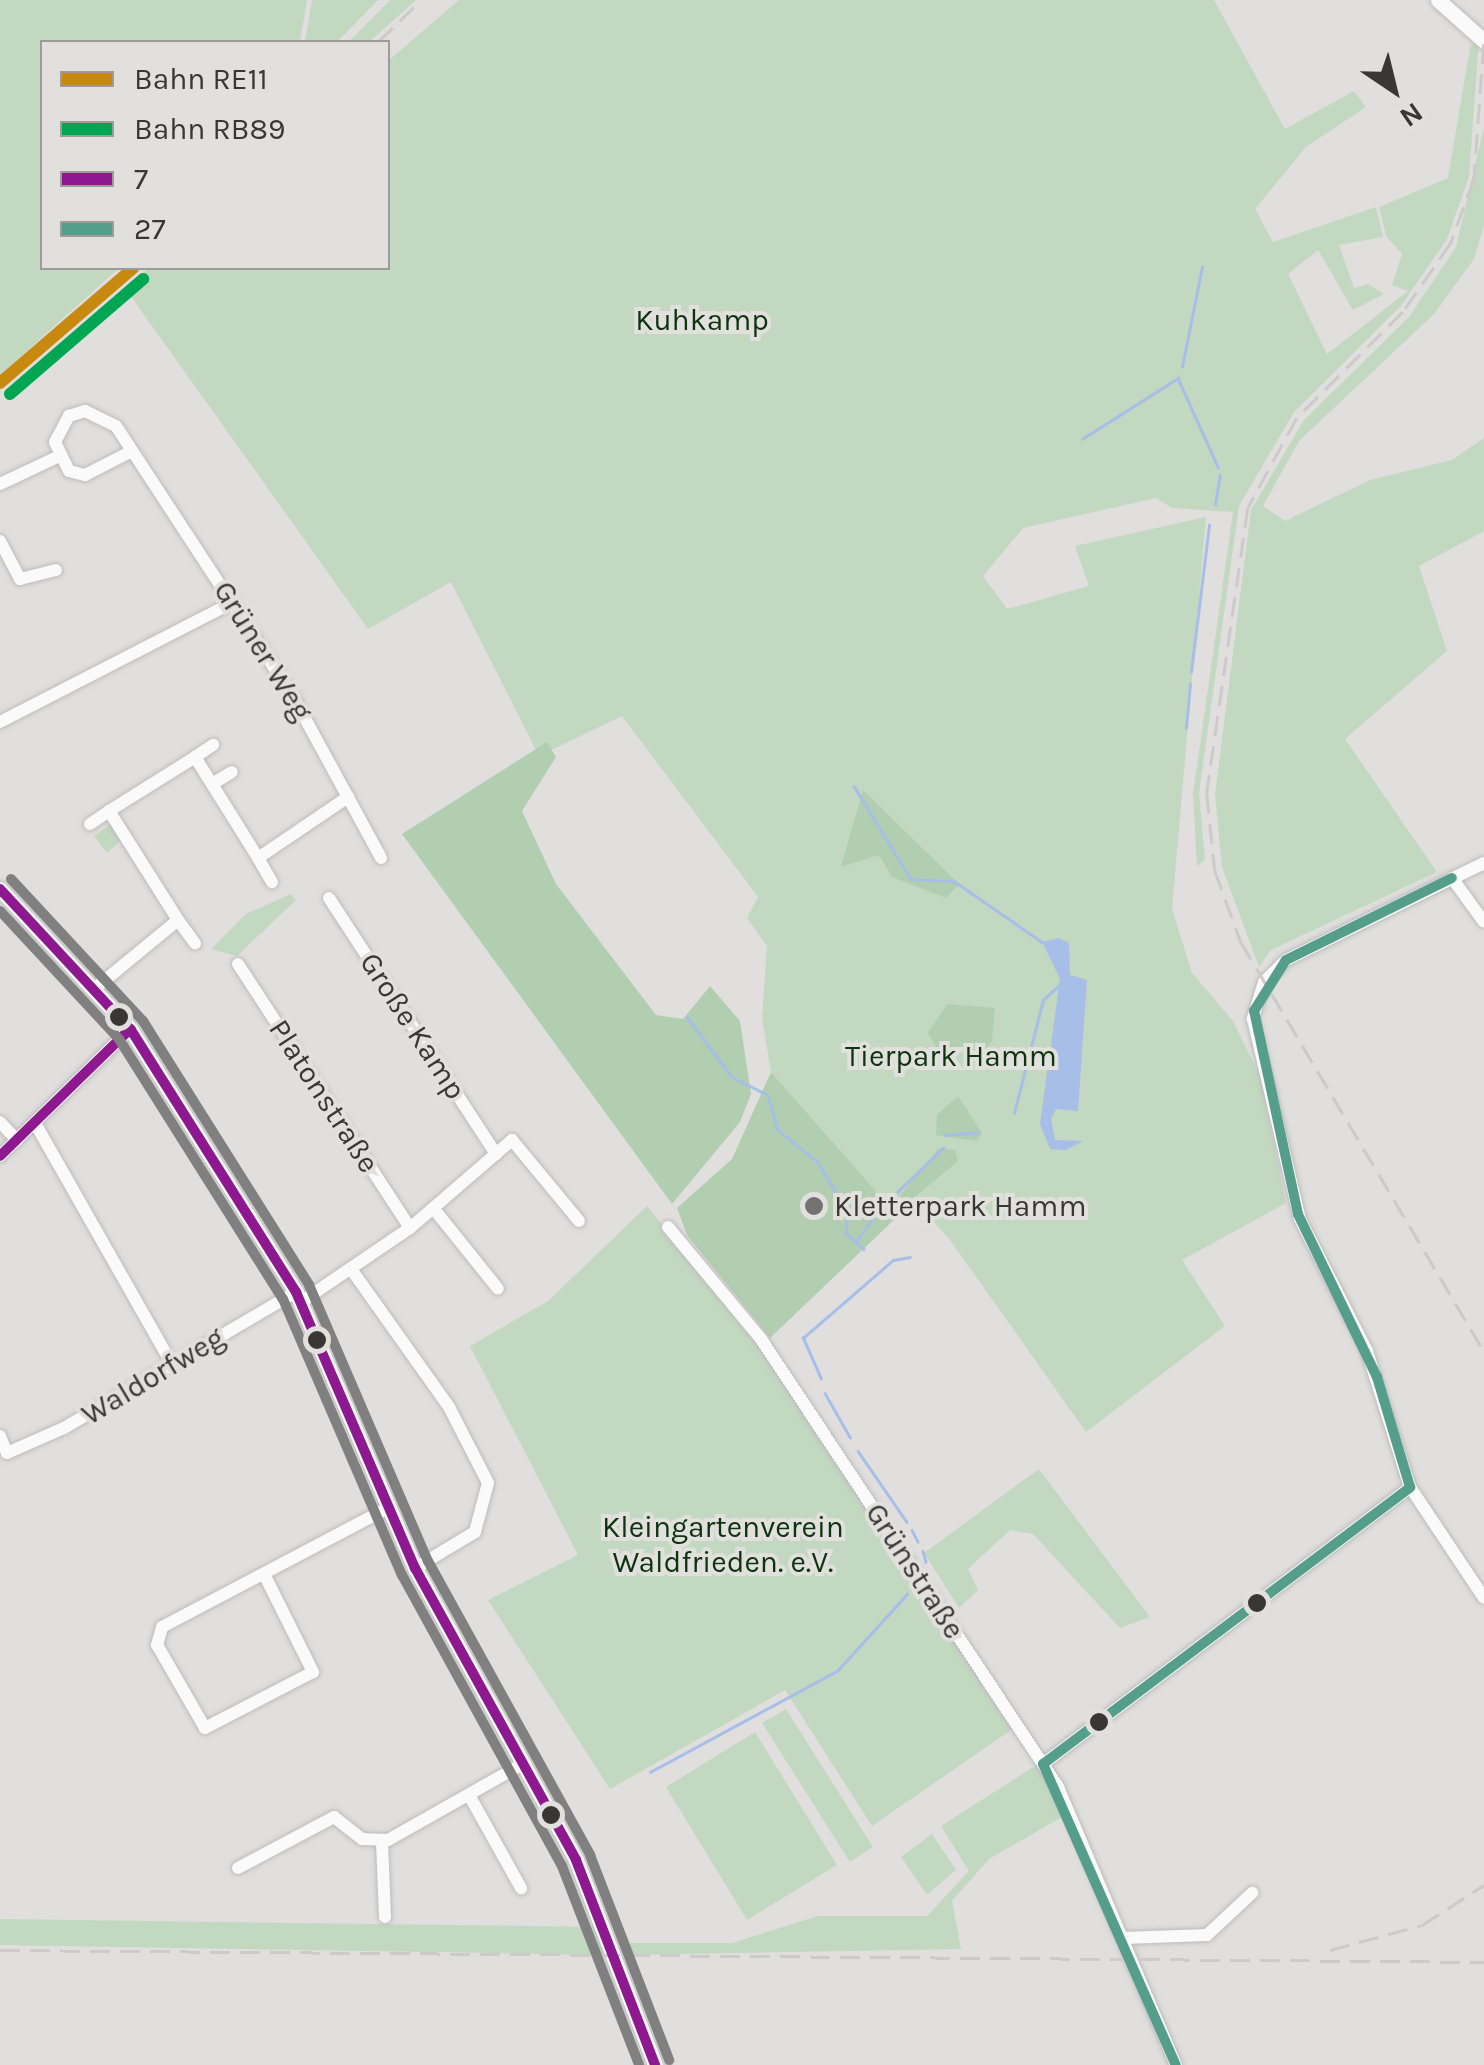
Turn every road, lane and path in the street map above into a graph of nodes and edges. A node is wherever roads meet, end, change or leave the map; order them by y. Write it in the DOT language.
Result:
graph roads {
  1 [pos="1438,0"];
  2 [pos="1484,42"];
  3 [pos="132,451"];
  4 [pos="58,457"];
  5 [pos="0,484"];
  6 [pos="0,541"];
  7 [pos="56,570"];
  8 [pos="234,602"];
  9 [pos="0,722"];
  10 [pos="214,745"];
  11 [pos="195,757"];
  12 [pos="232,772"];
  13 [pos="212,784"];
  14 [pos="348,797"];
  15 [pos="109,811"];
  16 [pos="90,824"];
  17 [pos="258,858"];
  18 [pos="381,858"];
  19 [pos="1484,863"];
  20 [pos="1452,878"];
  21 [pos="272,882"];
  22 [pos="0,889"];
  23 [pos="330,898"];
  24 [pos="178,920"];
  25 [pos="1484,922"];
  26 [pos="195,943"];
  27 [pos="238,964"];
  28 [pos="93,990"];
  29 [pos="130,1028"];
  30 [pos="0,1122"];
  31 [pos="35,1122"];
  32 [pos="18,1140"];
  33 [pos="496,1154"];
  34 [pos="0,1156"];
  35 [pos="434,1209"];
  36 [pos="579,1221"];
  37 [pos="668,1227"];
  38 [pos="410,1228"];
  39 [pos="352,1269"];
  40 [pos="498,1288"];
  41 [pos="299,1297"];
  42 [pos="172,1364"];
  43 [pos="0,1436"];
  44 [pos="1410,1487"];
  45 [pos="388,1508"];
  46 [pos="416,1568"];
  47 [pos="264,1574"];
  48 [pos="1484,1598"];
  49 [pos="524,1764"];
  50 [pos="1043,1764"];
  51 [pos="469,1795"];
  52 [pos="382,1842"];
  53 [pos="238,1868"];
  54 [pos="522,1888"];
  55 [pos="1252,1893"];
  56 [pos="385,1917"];
  57 [pos="1123,1938"];
  58 [pos="655,2065"];
  59 [pos="1176,2065"];
  1 -- 2 [label="street"];
  3 -- 4 [label="street"];
  3 -- 4 [label="street, Grüner Weg"];
  3 -- 8 [label="street, Grüner Weg"];
  4 -- 5 [label="street"];
  6 -- 7 [label="street"];
  8 -- 9 [label="street"];
  8 -- 14 [label="street, Grüner Weg"];
  10 -- 11 [label="street"];
  11 -- 13 [label="street"];
  11 -- 15 [label="street"];
  12 -- 13 [label="street"];
  13 -- 17 [label="street"];
  14 -- 17 [label="street"];
  14 -- 18 [label="street, Grüner Weg"];
  15 -- 16 [label="street"];
  15 -- 24 [label="street"];
  17 -- 21 [label="street"];
  19 -- 20 [label="street"];
  20 -- 25 [label="street"];
  20 -- 44 [label="street"];
  22 -- 28 [label="street"];
  23 -- 33 [label="street, Große Kamp"];
  24 -- 26 [label="street"];
  24 -- 28 [label="street"];
  27 -- 38 [label="street, Platonstraße"];
  28 -- 29 [label="street"];
  29 -- 31 [label="street"];
  29 -- 41 [label="street"];
  30 -- 32 [label="street"];
  31 -- 32 [label="street"];
  31 -- 42 [label="street"];
  32 -- 34 [label="street"];
  33 -- 35 [label="street, Waldorfweg"];
  33 -- 36 [label="street, Waldorfweg"];
  35 -- 38 [label="street, Waldorfweg"];
  35 -- 40 [label="street"];
  37 -- 50 [label="street, Grünstraße"];
  38 -- 39 [label="street, Waldorfweg"];
  39 -- 41 [label="street, Waldorfweg"];
  39 -- 46 [label="street"];
  41 -- 42 [label="street, Waldorfweg"];
  41 -- 45 [label="street"];
  42 -- 43 [label="street, Waldorfweg"];
  44 -- 48 [label="street"];
  44 -- 50 [label="street"];
  45 -- 46 [label="street"];
  45 -- 47 [label="street"];
  46 -- 49 [label="street"];
  47 -- 47 [label="street"];
  49 -- 51 [label="street"];
  49 -- 58 [label="street"];
  50 -- 57 [label="street, Grünstraße"];
  51 -- 52 [label="street"];
  51 -- 54 [label="street"];
  52 -- 53 [label="street"];
  52 -- 56 [label="street"];
  55 -- 57 [label="street"];
  57 -- 59 [label="street, Grünstraße"];
}
